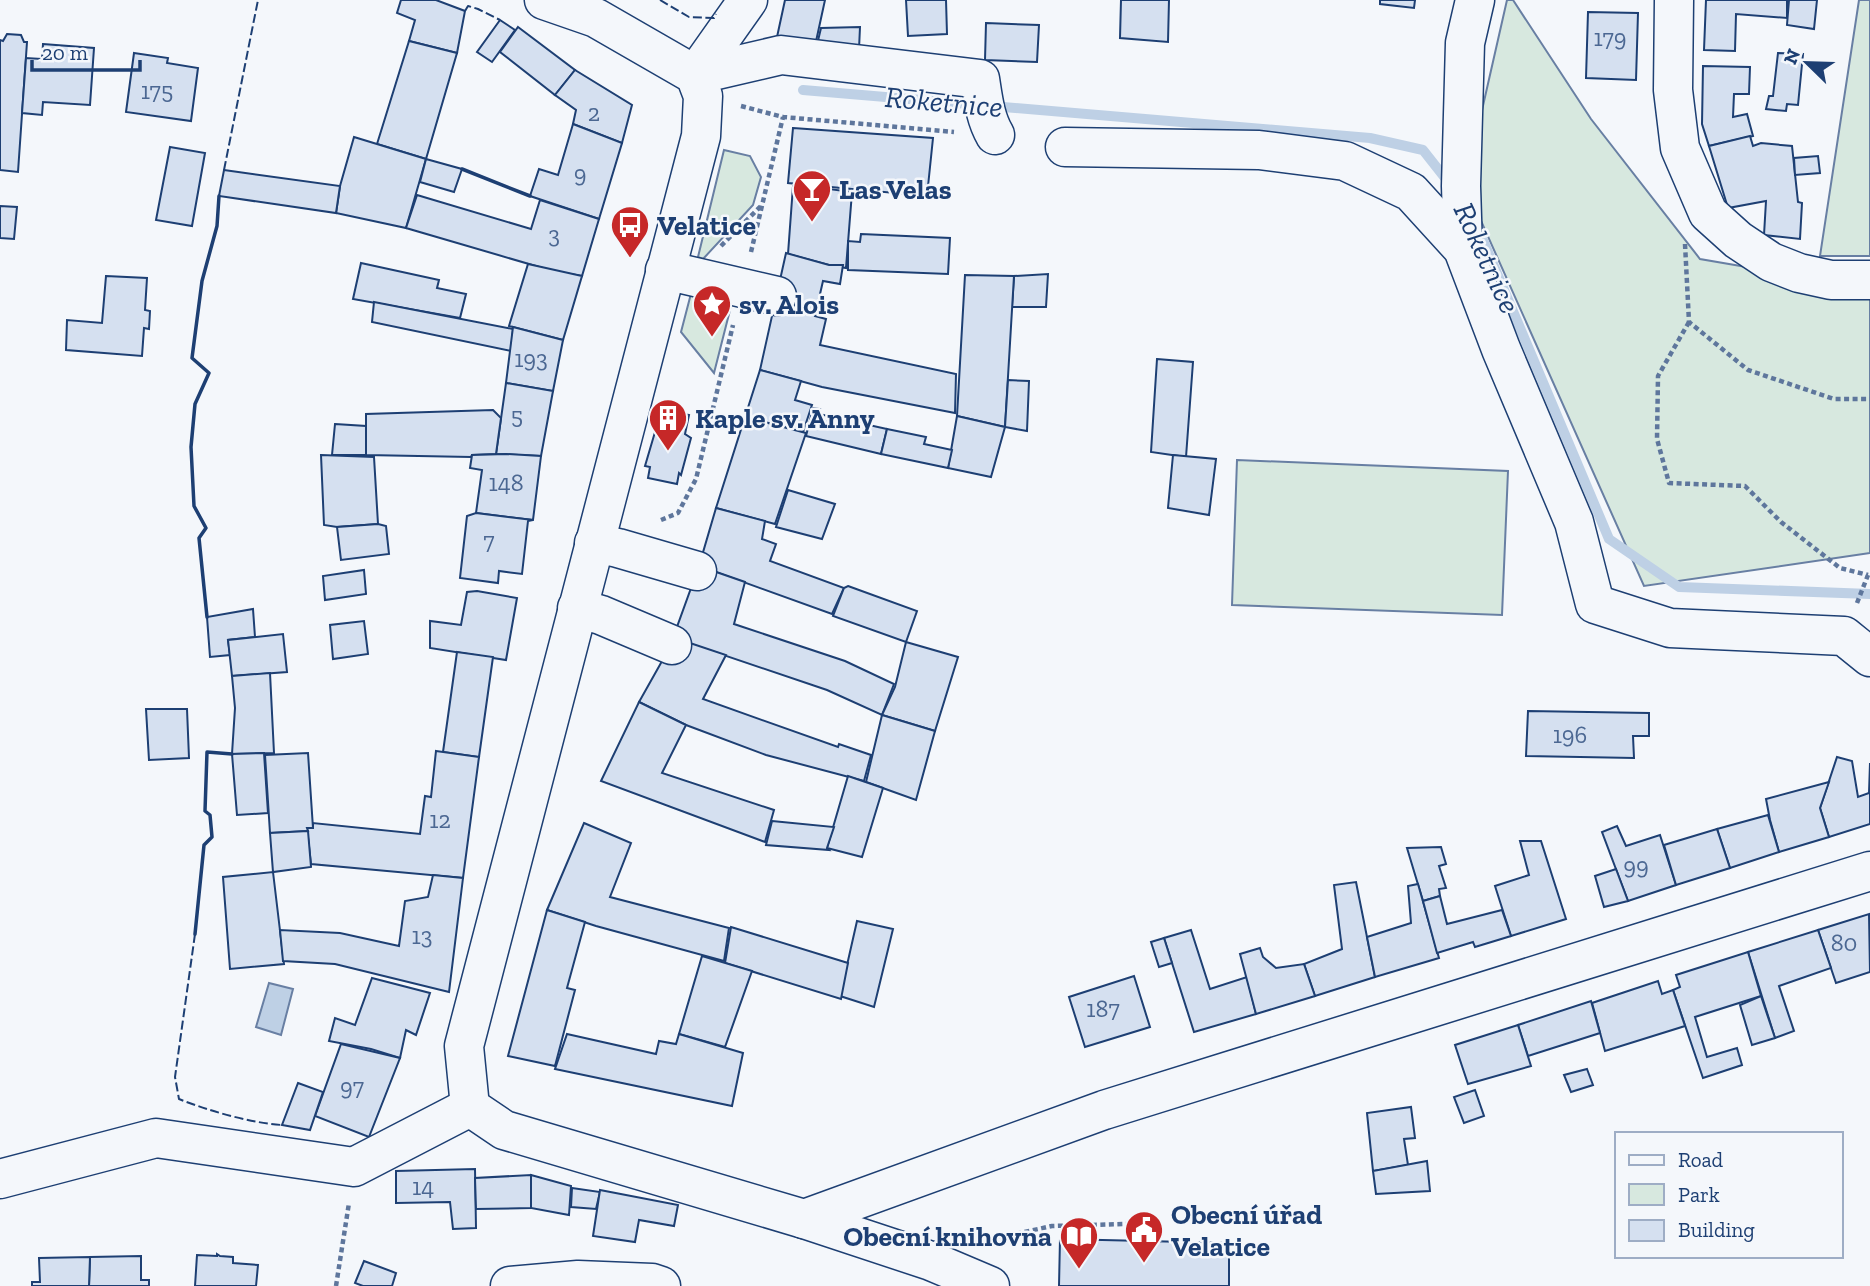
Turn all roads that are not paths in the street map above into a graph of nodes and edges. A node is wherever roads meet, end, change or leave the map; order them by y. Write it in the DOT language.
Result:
graph roads {
  1 [pos="544,0"];
  2 [pos="748,0"];
  3 [pos="1475,0"];
  4 [pos="1674,0"];
  5 [pos="699,86"];
  6 [pos="989,120"];
  7 [pos="1065,147"];
  8 [pos="1463,249"];
  9 [pos="678,273"];
  10 [pos="1870,280"];
  11 [pos="760,292"];
  12 [pos="594,543"];
  13 [pos="697,571"];
  14 [pos="577,608"];
  15 [pos="671,645"];
  16 [pos="1870,657"];
  17 [pos="1870,871"];
  18 [pos="470,1107"];
  19 [pos="0,1179"];
  20 [pos="804,1219"];
  21 [pos="510,1286"];
  22 [pos="661,1286"];
  23 [pos="989,1286"];
  1 -- 5 [label="street"];
  2 -- 5 [label="street"];
  3 -- 8 [label="street"];
  4 -- 10 [label="street"];
  5 -- 6 [label="street"];
  5 -- 9 [label="street"];
  7 -- 8 [label="street"];
  8 -- 16 [label="street"];
  9 -- 11 [label="street"];
  9 -- 12 [label="street"];
  12 -- 13 [label="street"];
  12 -- 14 [label="street"];
  14 -- 15 [label="street"];
  14 -- 18 [label="street"];
  17 -- 20 [label="street"];
  18 -- 19 [label="street"];
  18 -- 20 [label="street"];
  20 -- 23 [label="street"];
  21 -- 22 [label="street"];
}
